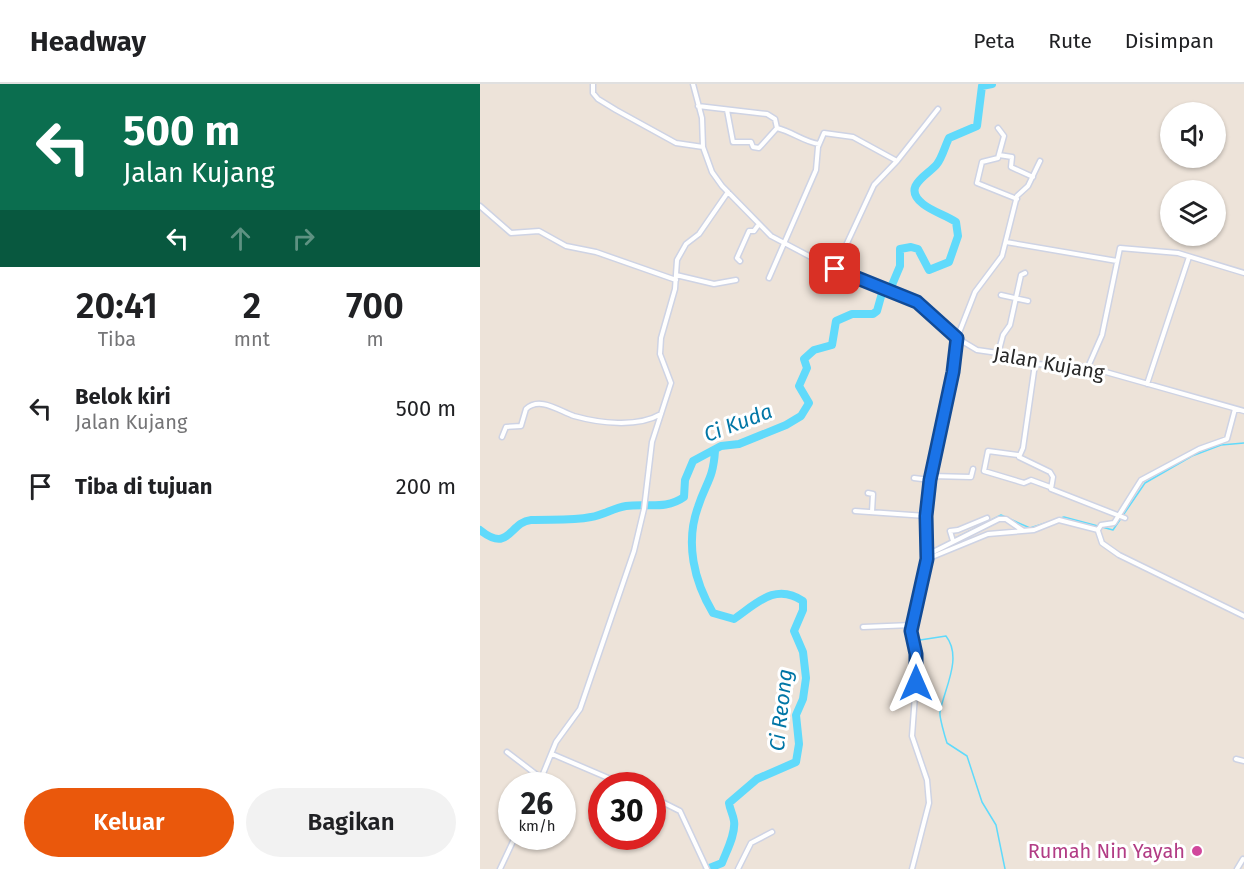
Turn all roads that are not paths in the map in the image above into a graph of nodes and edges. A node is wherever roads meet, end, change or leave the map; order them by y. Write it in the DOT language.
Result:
graph roads {
  1 [pos="593,84"];
  2 [pos="693,84"];
  3 [pos="698,106"];
  4 [pos="938,109"];
  5 [pos="727,110"];
  6 [pos="777,128"];
  7 [pos="998,128"];
  8 [pos="819,144"];
  9 [pos="703,147"];
  10 [pos="999,155"];
  11 [pos="897,161"];
  12 [pos="1040,161"];
  13 [pos="1033,177"];
  14 [pos="728,192"];
  15 [pos="1017,199"];
  16 [pos="480,206"];
  17 [pos="759,224"];
  18 [pos="1006,242"];
  19 [pos="786,243"];
  20 [pos="1189,257"];
  21 [pos="740,261"];
  22 [pos="1117,261"];
  23 [pos="835,269"];
  24 [pos="1025,273"];
  25 [pos="1244,273"];
  26 [pos="676,278"];
  27 [pos="769,278"];
  28 [pos="736,280"];
  29 [pos="1001,295"];
  30 [pos="1017,299"];
  31 [pos="1028,302"];
  32 [pos="957,338"];
  33 [pos="998,354"];
  34 [pos="1035,364"];
  35 [pos="1088,367"];
  36 [pos="1148,384"];
  37 [pos="1234,409"];
  38 [pos="1244,411"];
  39 [pos="662,414"];
  40 [pos="502,437"];
  41 [pos="1018,455"];
  42 [pos="973,469"];
  43 [pos="914,478"];
  44 [pos="931,478"];
  45 [pos="1050,487"];
  46 [pos="868,493"];
  47 [pos="855,511"];
  48 [pos="872,512"];
  49 [pos="926,516"];
  50 [pos="1121,516"];
  51 [pos="986,521"];
  52 [pos="1099,529"];
  53 [pos="1022,531"];
  54 [pos="952,539"];
  55 [pos="927,555"];
  56 [pos="1244,616"];
  57 [pos="908,625"];
  58 [pos="863,627"];
  59 [pos="507,752"];
  60 [pos="552,754"];
  61 [pos="1236,759"];
  62 [pos="1244,761"];
  63 [pos="533,772"];
  64 [pos="544,772"];
  65 [pos="594,772"];
  66 [pos="666,803"];
  67 [pos="772,832"];
  68 [pos="509,850"];
  69 [pos="1243,859"];
  70 [pos="707,868"];
  71 [pos="500,869"];
  72 [pos="738,869"];
  73 [pos="912,869"];
  74 [pos="1237,869"];
  1 -- 9 [label="street"];
  2 -- 3 [label="street, Jalan Kujang"];
  3 -- 5 [label="street"];
  3 -- 9 [label="street, Jalan Kujang"];
  4 -- 11 [label="street"];
  5 -- 6 [label="street"];
  5 -- 6 [label="street"];
  6 -- 8 [label="street"];
  7 -- 10 [label="street"];
  8 -- 11 [label="street"];
  8 -- 19 [label="street"];
  9 -- 14 [label="street, Jalan Kujang"];
  10 -- 13 [label="street"];
  10 -- 15 [label="street"];
  11 -- 23 [label="street"];
  12 -- 13 [label="street"];
  13 -- 15 [label="street"];
  14 -- 17 [label="street, Jalan Kujang"];
  14 -- 26 [label="street"];
  15 -- 18 [label="street"];
  16 -- 26 [label="street"];
  17 -- 19 [label="street, Jalan Kujang"];
  17 -- 21 [label="street"];
  18 -- 22 [label="street"];
  18 -- 32 [label="street"];
  19 -- 23 [label="street, Jalan Kujang"];
  19 -- 27 [label="street"];
  20 -- 22 [label="street"];
  20 -- 25 [label="street"];
  20 -- 36 [label="street"];
  22 -- 35 [label="street"];
  23 -- 32 [label="street, Jalan Kujang"];
  24 -- 30 [label="street"];
  26 -- 28 [label="street"];
  26 -- 39 [label="street"];
  29 -- 30 [label="street"];
  30 -- 31 [label="street"];
  30 -- 33 [label="street"];
  32 -- 33 [label="street, Jalan Kujang"];
  32 -- 44 [label="street"];
  33 -- 34 [label="street, Jalan Kujang"];
  34 -- 35 [label="street, Jalan Kujang"];
  34 -- 41 [label="street"];
  35 -- 36 [label="street, Jalan Kujang"];
  36 -- 37 [label="street, Jalan Kujang"];
  37 -- 38 [label="street, Jalan Kujang"];
  37 -- 50 [label="street"];
  39 -- 40 [label="street"];
  39 -- 60 [label="street"];
  41 -- 45 [label="street"];
  41 -- 45 [label="street"];
  42 -- 44 [label="street"];
  43 -- 44 [label="street"];
  44 -- 49 [label="street"];
  45 -- 50 [label="street"];
  46 -- 48 [label="street"];
  47 -- 48 [label="street"];
  48 -- 49 [label="street"];
  49 -- 55 [label="street"];
  50 -- 52 [label="street"];
  51 -- 53 [label="street"];
  51 -- 54 [label="street"];
  51 -- 54 [label="street"];
  52 -- 53 [label="street"];
  52 -- 56 [label="street"];
  53 -- 55 [label="street"];
  54 -- 55 [label="street"];
  55 -- 57 [label="street"];
  57 -- 58 [label="street"];
  57 -- 73 [label="street"];
  59 -- 63 [label="street"];
  60 -- 64 [label="street"];
  60 -- 65 [label="street"];
  61 -- 62 [label="street"];
  66 -- 70 [label="street"];
  67 -- 72 [label="street"];
  68 -- 71 [label="street"];
  69 -- 74 [label="street"];
}
